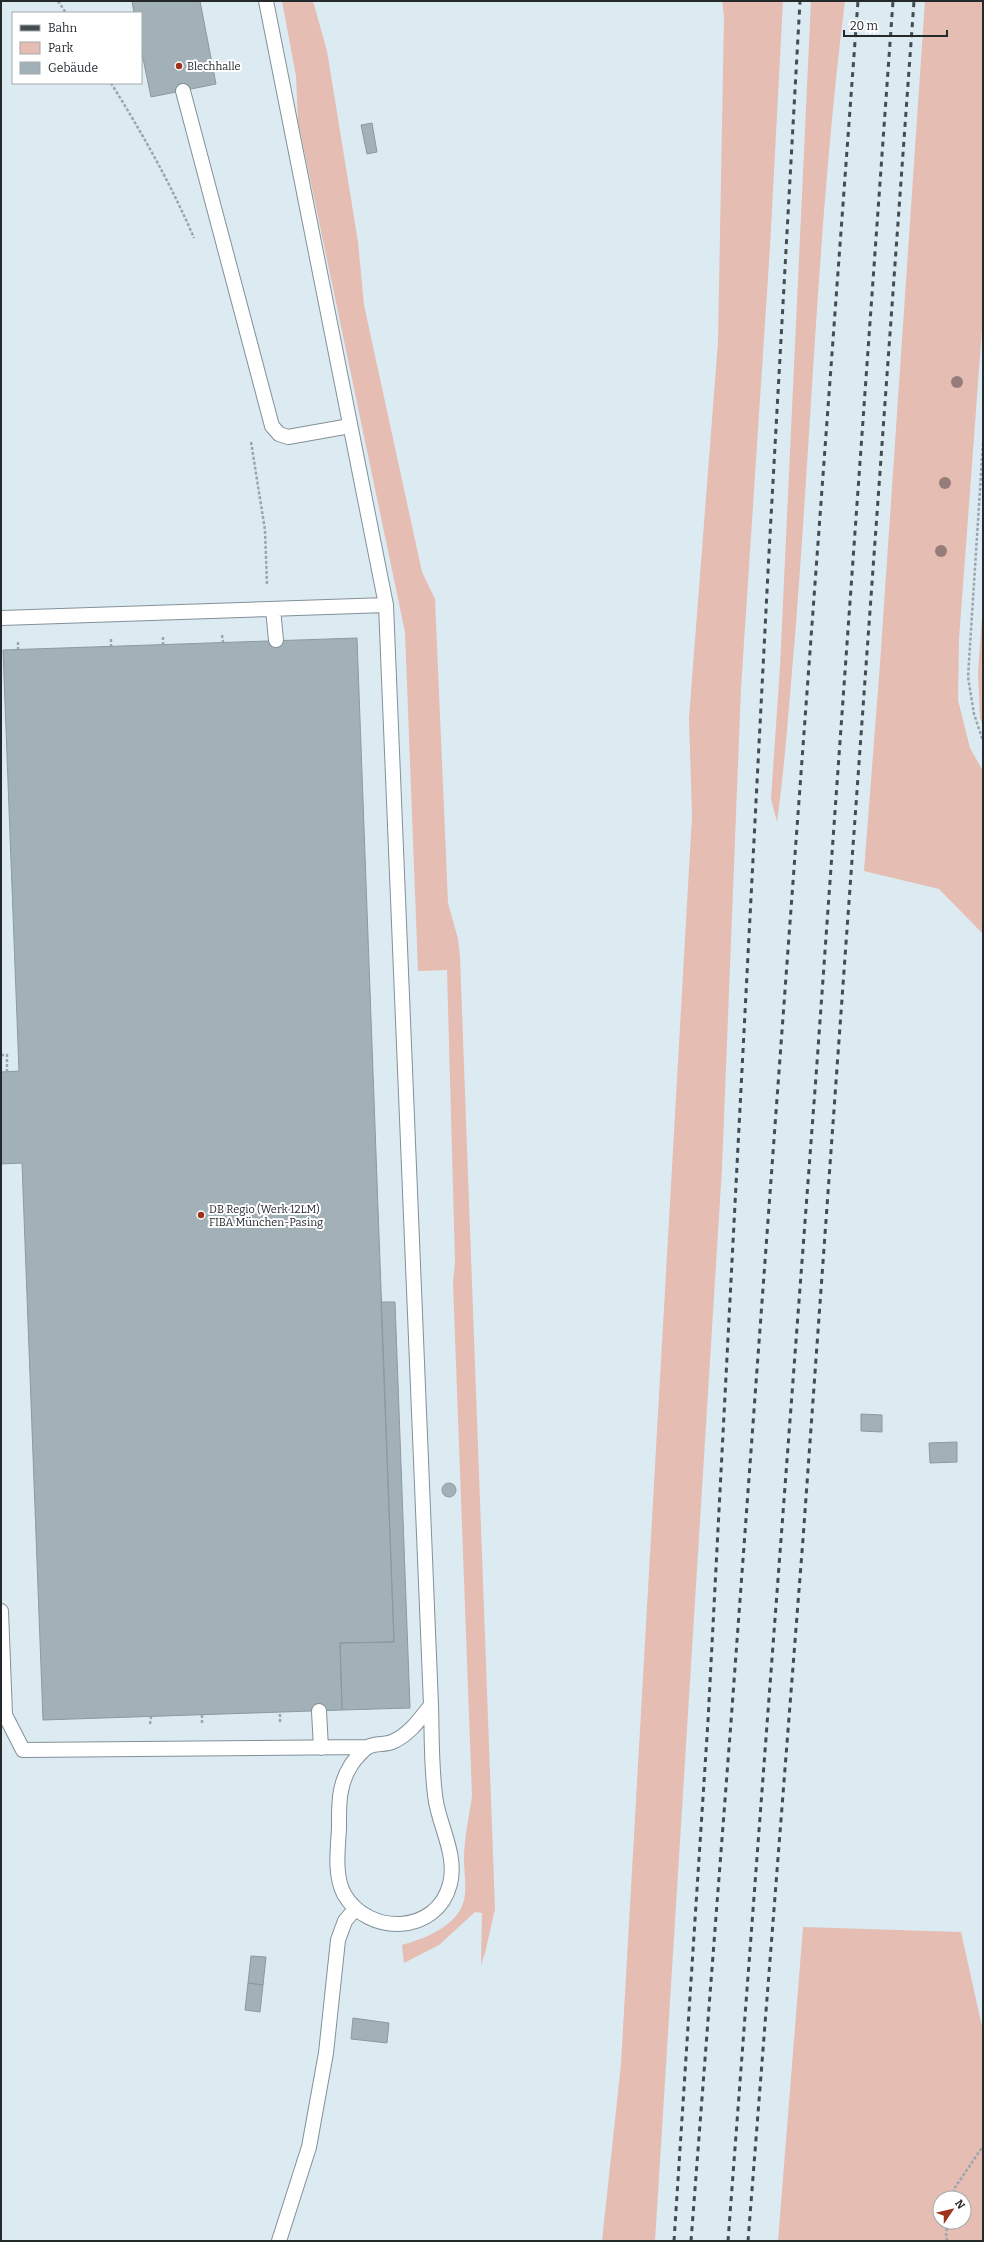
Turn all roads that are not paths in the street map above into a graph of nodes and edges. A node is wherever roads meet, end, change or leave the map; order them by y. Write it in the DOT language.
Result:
graph roads {
  1 [pos="266,1"];
  2 [pos="183,91"];
  3 [pos="350,426"];
  4 [pos="386,605"];
  5 [pos="271,609"];
  6 [pos="1,618"];
  7 [pos="276,640"];
  8 [pos="1,1611"];
  9 [pos="431,1705"];
  10 [pos="319,1711"];
  11 [pos="368,1747"];
  12 [pos="321,1748"];
  13 [pos="355,1909"];
  14 [pos="279,2241"];
  1 -- 3 [label="lane"];
  2 -- 3 [label="lane"];
  3 -- 4 [label="lane"];
  4 -- 5 [label="lane"];
  4 -- 9 [label="lane"];
  5 -- 6 [label="lane"];
  5 -- 7 [label="lane"];
  8 -- 12 [label="lane"];
  9 -- 11 [label="lane"];
  9 -- 13 [label="lane"];
  10 -- 12 [label="lane"];
  11 -- 12 [label="lane"];
  11 -- 13 [label="lane"];
  13 -- 14 [label="lane"];
}
